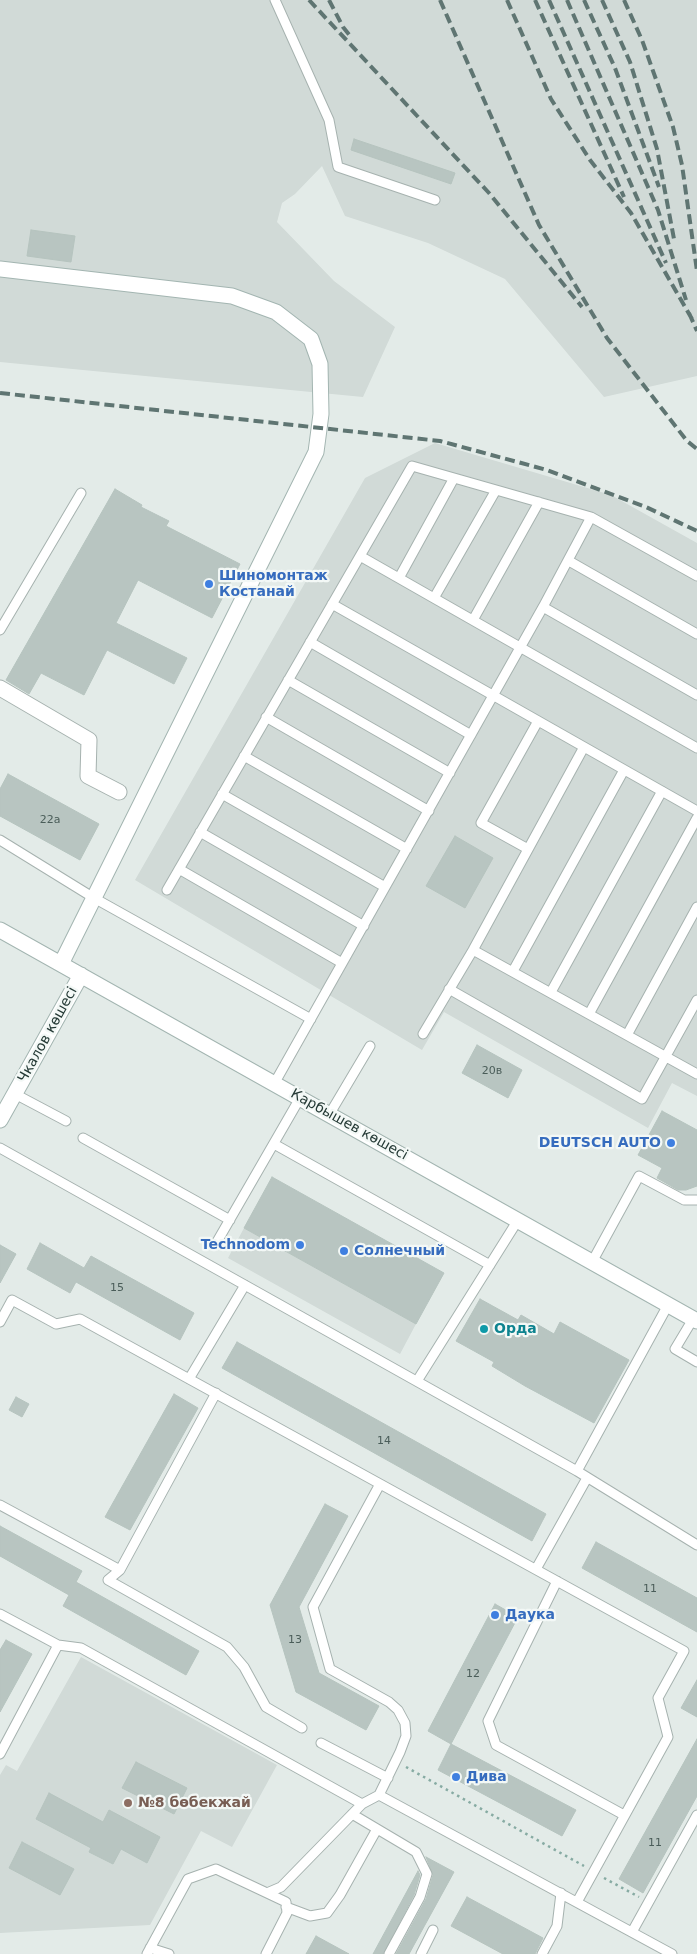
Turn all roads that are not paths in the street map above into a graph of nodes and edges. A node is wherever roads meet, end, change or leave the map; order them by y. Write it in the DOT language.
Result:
graph roads {
  1 [pos="275,0"];
  2 [pos="435,200"];
  3 [pos="0,269"];
  4 [pos="454,478"];
  5 [pos="496,490"];
  6 [pos="81,492"];
  7 [pos="539,502"];
  8 [pos="591,517"];
  9 [pos="360,556"];
  10 [pos="569,561"];
  11 [pos="697,576"];
  12 [pos="399,578"];
  13 [pos="434,598"];
  14 [pos="332,604"];
  15 [pos="543,607"];
  16 [pos="473,620"];
  17 [pos="0,630"];
  18 [pos="697,634"];
  19 [pos="310,642"];
  20 [pos="521,647"];
  21 [pos="288,680"];
  22 [pos="0,688"];
  23 [pos="697,695"];
  24 [pos="494,696"];
  25 [pos="266,717"];
  26 [pos="538,721"];
  27 [pos="472,735"];
  28 [pos="584,747"];
  29 [pos="697,748"];
  30 [pos="244,756"];
  31 [pos="624,770"];
  32 [pos="450,773"];
  33 [pos="120,792"];
  34 [pos="662,792"];
  35 [pos="222,794"];
  36 [pos="429,811"];
  37 [pos="697,811"];
  38 [pos="697,818"];
  39 [pos="200,832"];
  40 [pos="0,840"];
  41 [pos="407,849"];
  42 [pos="528,849"];
  43 [pos="179,869"];
  44 [pos="385,887"];
  45 [pos="167,890"];
  46 [pos="94,898"];
  47 [pos="697,907"];
  48 [pos="364,926"];
  49 [pos="0,930"];
  50 [pos="473,950"];
  51 [pos="342,963"];
  52 [pos="61,964"];
  53 [pos="512,971"];
  54 [pos="81,975"];
  55 [pos="449,989"];
  56 [pos="550,992"];
  57 [pos="697,1000"];
  58 [pos="588,1014"];
  59 [pos="311,1019"];
  60 [pos="423,1034"];
  61 [pos="627,1035"];
  62 [pos="370,1046"];
  63 [pos="666,1056"];
  64 [pos="697,1074"];
  65 [pos="274,1084"];
  66 [pos="15,1094"];
  67 [pos="300,1098"];
  68 [pos="1,1112"];
  69 [pos="329,1115"];
  70 [pos="66,1121"];
  71 [pos="83,1138"];
  72 [pos="274,1144"];
  73 [pos="0,1148"];
  74 [pos="697,1200"];
  75 [pos="230,1220"];
  76 [pos="518,1220"];
  77 [pos="218,1240"];
  78 [pos="592,1262"];
  79 [pos="490,1265"];
  80 [pos="245,1284"];
  81 [pos="668,1305"];
  82 [pos="695,1320"];
  83 [pos="0,1322"];
  84 [pos="697,1362"];
  85 [pos="189,1379"];
  86 [pos="417,1381"];
  87 [pos="216,1393"];
  88 [pos="577,1471"];
  89 [pos="587,1478"];
  90 [pos="380,1484"];
  91 [pos="0,1505"];
  92 [pos="697,1545"];
  93 [pos="536,1569"];
  94 [pos="120,1570"];
  95 [pos="557,1581"];
  96 [pos="1,1616"];
  97 [pos="58,1645"];
  98 [pos="302,1728"];
  99 [pos="321,1743"];
  100 [pos="0,1754"];
  101 [pos="388,1778"];
  102 [pos="379,1795"];
  103 [pos="362,1804"];
  104 [pos="352,1814"];
  105 [pos="624,1815"];
  106 [pos="697,1815"];
  107 [pos="377,1829"];
  108 [pos="561,1893"];
  109 [pos="267,1894"];
  110 [pos="577,1902"];
  111 [pos="286,1907"];
  112 [pos="433,1930"];
  113 [pos="632,1932"];
  114 [pos="149,1951"];
  115 [pos="169,1954"];
  116 [pos="266,1954"];
  117 [pos="389,1954"];
  118 [pos="421,1954"];
  119 [pos="542,1954"];
  120 [pos="672,1954"];
  1 -- 2 [label="lane"];
  3 -- 46 [label="street"];
  4 -- 5 [label="lane"];
  4 -- 9 [label="lane"];
  4 -- 12 [label="lane"];
  5 -- 7 [label="lane"];
  5 -- 13 [label="lane"];
  6 -- 17 [label="lane"];
  7 -- 8 [label="lane"];
  7 -- 16 [label="lane"];
  8 -- 10 [label="lane"];
  8 -- 11 [label="lane"];
  9 -- 12 [label="lane"];
  9 -- 14 [label="lane"];
  10 -- 15 [label="lane"];
  10 -- 18 [label="lane"];
  12 -- 13 [label="lane"];
  13 -- 16 [label="lane"];
  14 -- 19 [label="lane"];
  14 -- 24 [label="lane"];
  15 -- 20 [label="lane"];
  15 -- 23 [label="lane"];
  16 -- 20 [label="lane"];
  19 -- 21 [label="lane"];
  19 -- 27 [label="lane"];
  20 -- 24 [label="lane"];
  20 -- 29 [label="lane"];
  21 -- 25 [label="lane"];
  21 -- 32 [label="lane"];
  22 -- 33 [label="street"];
  24 -- 26 [label="lane"];
  24 -- 27 [label="lane"];
  25 -- 30 [label="lane"];
  25 -- 36 [label="lane"];
  26 -- 28 [label="lane"];
  26 -- 42 [label="lane"];
  27 -- 32 [label="lane"];
  28 -- 31 [label="lane"];
  28 -- 42 [label="lane"];
  30 -- 35 [label="lane"];
  30 -- 41 [label="lane"];
  31 -- 34 [label="lane"];
  31 -- 53 [label="lane"];
  32 -- 36 [label="lane"];
  34 -- 37 [label="lane"];
  34 -- 56 [label="lane"];
  35 -- 39 [label="lane"];
  35 -- 44 [label="lane"];
  36 -- 41 [label="lane"];
  38 -- 58 [label="lane"];
  39 -- 43 [label="lane"];
  39 -- 48 [label="lane"];
  40 -- 46 [label="lane"];
  41 -- 44 [label="lane"];
  42 -- 50 [label="lane"];
  43 -- 45 [label="lane"];
  43 -- 51 [label="lane"];
  44 -- 48 [label="lane"];
  46 -- 52 [label="street"];
  46 -- 59 [label="lane"];
  47 -- 61 [label="lane"];
  48 -- 51 [label="lane"];
  49 -- 52 [label="street, Карбышев көшесі"];
  50 -- 53 [label="lane"];
  50 -- 55 [label="lane"];
  51 -- 59 [label="lane"];
  52 -- 54 [label="street, Карбышев көшесі"];
  53 -- 56 [label="lane"];
  54 -- 65 [label="street, Карбышев көшесі"];
  54 -- 66 [label="street, Чкалов көшесі"];
  55 -- 60 [label="lane"];
  55 -- 63 [label="lane"];
  56 -- 58 [label="lane"];
  57 -- 63 [label="lane"];
  58 -- 61 [label="lane"];
  59 -- 65 [label="lane"];
  61 -- 63 [label="lane"];
  62 -- 69 [label="lane"];
  63 -- 64 [label="lane"];
  65 -- 67 [label="street, Карбышев көшесі"];
  66 -- 68 [label="street, Чкалов көшесі"];
  66 -- 70 [label="lane"];
  67 -- 69 [label="street, Карбышев көшесі"];
  67 -- 72 [label="lane"];
  69 -- 76 [label="street, Карбышев көшесі"];
  71 -- 75 [label="lane"];
  72 -- 75 [label="lane"];
  72 -- 79 [label="lane"];
  73 -- 80 [label="lane"];
  74 -- 78 [label="lane"];
  75 -- 77 [label="lane"];
  76 -- 78 [label="street, Карбышев көшесі"];
  76 -- 79 [label="lane"];
  78 -- 81 [label="street, Карбышев көшесі"];
  79 -- 86 [label="lane"];
  80 -- 85 [label="lane"];
  80 -- 86 [label="lane"];
  81 -- 82 [label="street, Карбышев көшесі"];
  81 -- 88 [label="lane"];
  82 -- 84 [label="lane"];
  83 -- 85 [label="lane"];
  85 -- 87 [label="lane"];
  86 -- 88 [label="lane"];
  87 -- 90 [label="lane"];
  87 -- 94 [label="lane"];
  88 -- 89 [label="lane"];
  89 -- 92 [label="lane"];
  89 -- 93 [label="lane"];
  90 -- 93 [label="lane"];
  90 -- 101 [label="lane"];
  91 -- 94 [label="lane"];
  93 -- 95 [label="lane"];
  94 -- 98 [label="lane"];
  95 -- 105 [label="lane"];
  95 -- 105 [label="lane"];
  96 -- 97 [label="lane"];
  97 -- 100 [label="lane"];
  97 -- 103 [label="lane"];
  99 -- 101 [label="lane"];
  101 -- 102 [label="lane"];
  102 -- 103 [label="lane"];
  102 -- 108 [label="lane"];
  103 -- 104 [label="lane"];
  104 -- 107 [label="lane"];
  104 -- 109 [label="lane"];
  105 -- 110 [label="lane"];
  106 -- 113 [label="lane"];
  107 -- 111 [label="lane"];
  107 -- 117 [label="lane"];
  108 -- 110 [label="lane"];
  108 -- 119 [label="lane"];
  109 -- 111 [label="lane"];
  109 -- 114 [label="lane"];
  110 -- 113 [label="lane"];
  111 -- 116 [label="lane"];
  112 -- 118 [label="lane"];
  113 -- 120 [label="lane"];
  114 -- 115 [label="lane"];
}
